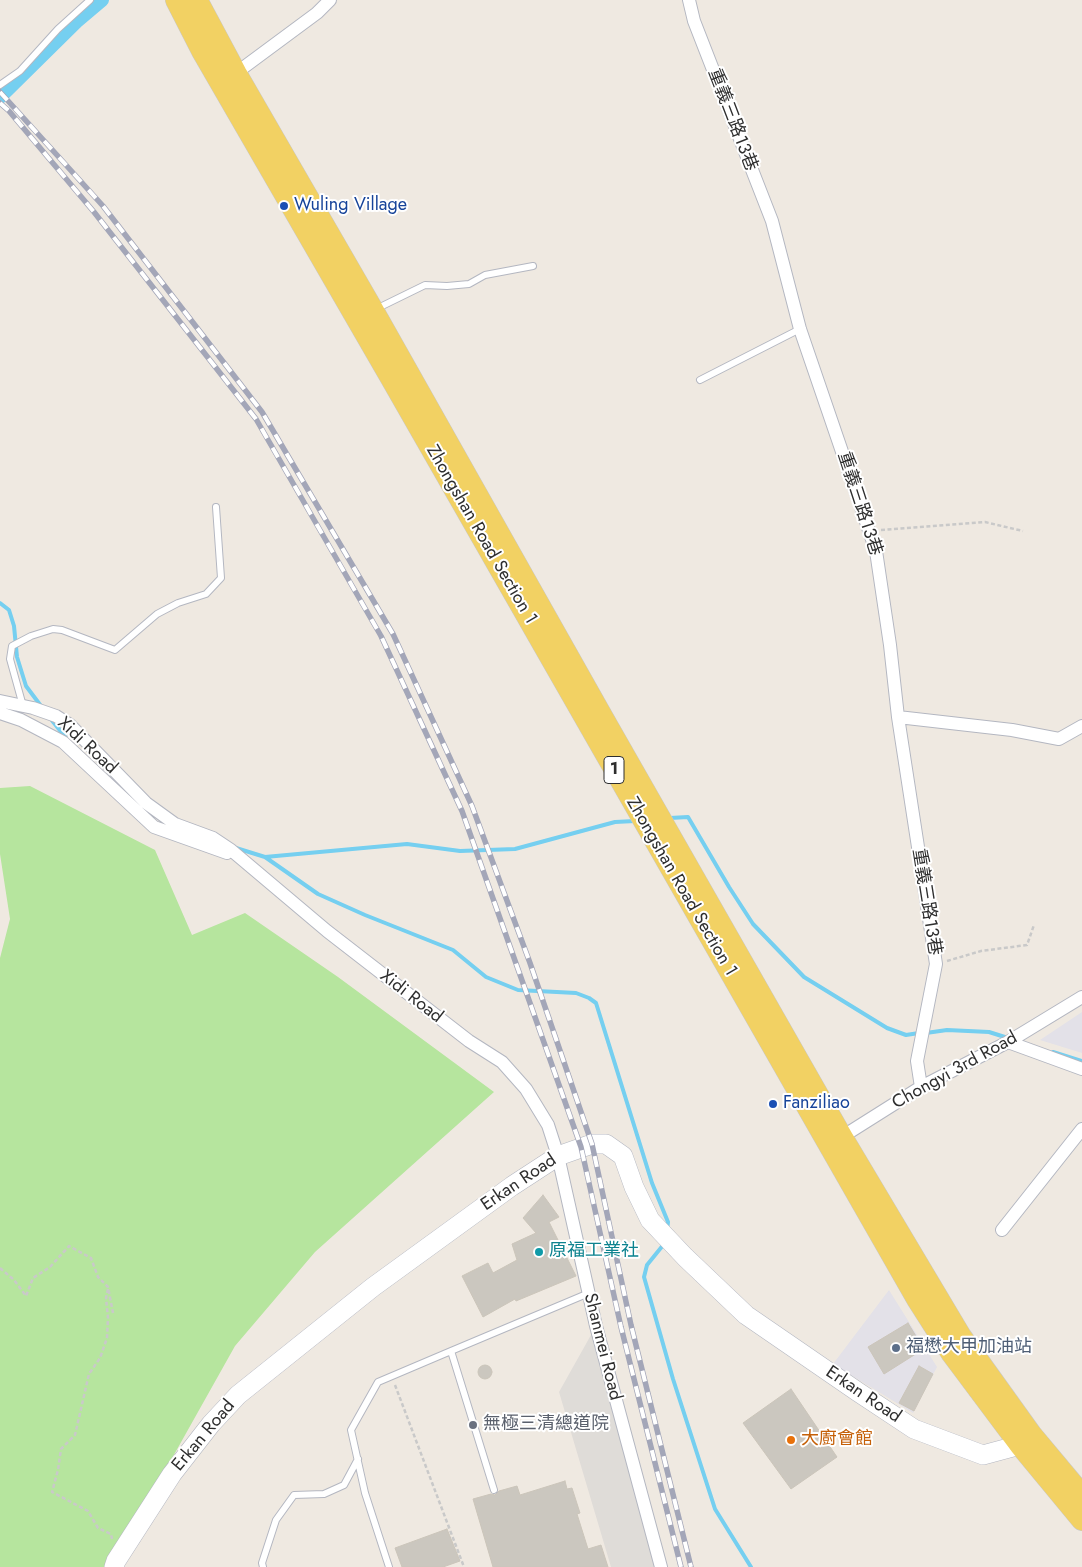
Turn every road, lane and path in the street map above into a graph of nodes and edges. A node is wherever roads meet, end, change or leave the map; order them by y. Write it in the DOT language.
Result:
graph roads {
  1 [pos="90,0"];
  2 [pos="176,0"];
  3 [pos="196,0"];
  4 [pos="330,0"];
  5 [pos="689,0"];
  6 [pos="236,73"];
  7 [pos="0,85"];
  8 [pos="534,266"];
  9 [pos="374,310"];
  10 [pos="800,329"];
  11 [pos="400,375"];
  12 [pos="700,380"];
  13 [pos="216,507"];
  14 [pos="870,531"];
  15 [pos="1023,531"];
  16 [pos="0,701"];
  17 [pos="28,708"];
  18 [pos="0,713"];
  19 [pos="898,717"];
  20 [pos="1082,726"];
  21 [pos="235,853"];
  22 [pos="1034,925"];
  23 [pos="936,964"];
  24 [pos="1082,997"];
  25 [pos="1008,1042"];
  26 [pos="1082,1069"];
  27 [pos="920,1087"];
  28 [pos="1082,1129"];
  29 [pos="835,1141"];
  30 [pos="558,1156"];
  31 [pos="1002,1230"];
  32 [pos="0,1268"];
  33 [pos="108,1289"];
  34 [pos="589,1293"];
  35 [pos="113,1312"];
  36 [pos="451,1351"];
  37 [pos="392,1376"];
  38 [pos="1026,1440"];
  39 [pos="358,1459"];
  40 [pos="494,1490"];
  41 [pos="1082,1495"];
  42 [pos="1082,1520"];
  43 [pos="117,1562"];
  44 [pos="263,1567"];
  45 [pos="389,1567"];
  46 [pos="464,1567"];
  47 [pos="660,1567"];
  1 -- 7 [label="lane"];
  2 -- 11 [label="main road, Zhongshan Road Section 1 / 1"];
  3 -- 6 [label="main road, Zhongshan Road Section 1 / 1"];
  4 -- 6 [label="street"];
  5 -- 10 [label="street, 重義三路13巷"];
  6 -- 9 [label="main road, Zhongshan Road Section 1 / 1"];
  8 -- 9 [label="lane"];
  9 -- 11 [label="main road, Zhongshan Road Section 1 / 1"];
  10 -- 12 [label="lane"];
  10 -- 14 [label="street, 重義三路13巷"];
  11 -- 29 [label="main road, Zhongshan Road Section 1 / 1"];
  13 -- 17 [label="lane"];
  14 -- 15 [label="path"];
  14 -- 19 [label="street, 重義三路13巷"];
  16 -- 17 [label="street, Xidi Road"];
  17 -- 21 [label="street, Xidi Road"];
  18 -- 21 [label="street, Xidi Road"];
  19 -- 20 [label="street"];
  19 -- 23 [label="street, 重義三路13巷"];
  21 -- 30 [label="street, Xidi Road"];
  22 -- 23 [label="path"];
  23 -- 27 [label="street, 重義三路13巷"];
  24 -- 25 [label="street, Chongyi 3rd Road"];
  25 -- 26 [label="street"];
  25 -- 27 [label="street, Chongyi 3rd Road"];
  27 -- 29 [label="street, Chongyi 3rd Road"];
  28 -- 31 [label="street"];
  29 -- 38 [label="main road, Zhongshan Road Section 1 / 1"];
  30 -- 34 [label="street, Shanmei Road"];
  30 -- 38 [label="street, Erkan Road"];
  30 -- 43 [label="street, Erkan Road"];
  32 -- 33 [label="path"];
  33 -- 35 [label="path"];
  33 -- 43 [label="path"];
  34 -- 36 [label="lane"];
  34 -- 47 [label="street, Shanmei Road"];
  36 -- 37 [label="lane"];
  36 -- 40 [label="lane"];
  37 -- 39 [label="lane"];
  37 -- 46 [label="path"];
  38 -- 41 [label="main road, Zhongshan Road Section 1 / 1"];
  38 -- 42 [label="main road, Zhongshan Road Section 1 / 1"];
  39 -- 44 [label="lane"];
  39 -- 45 [label="lane"];
}
